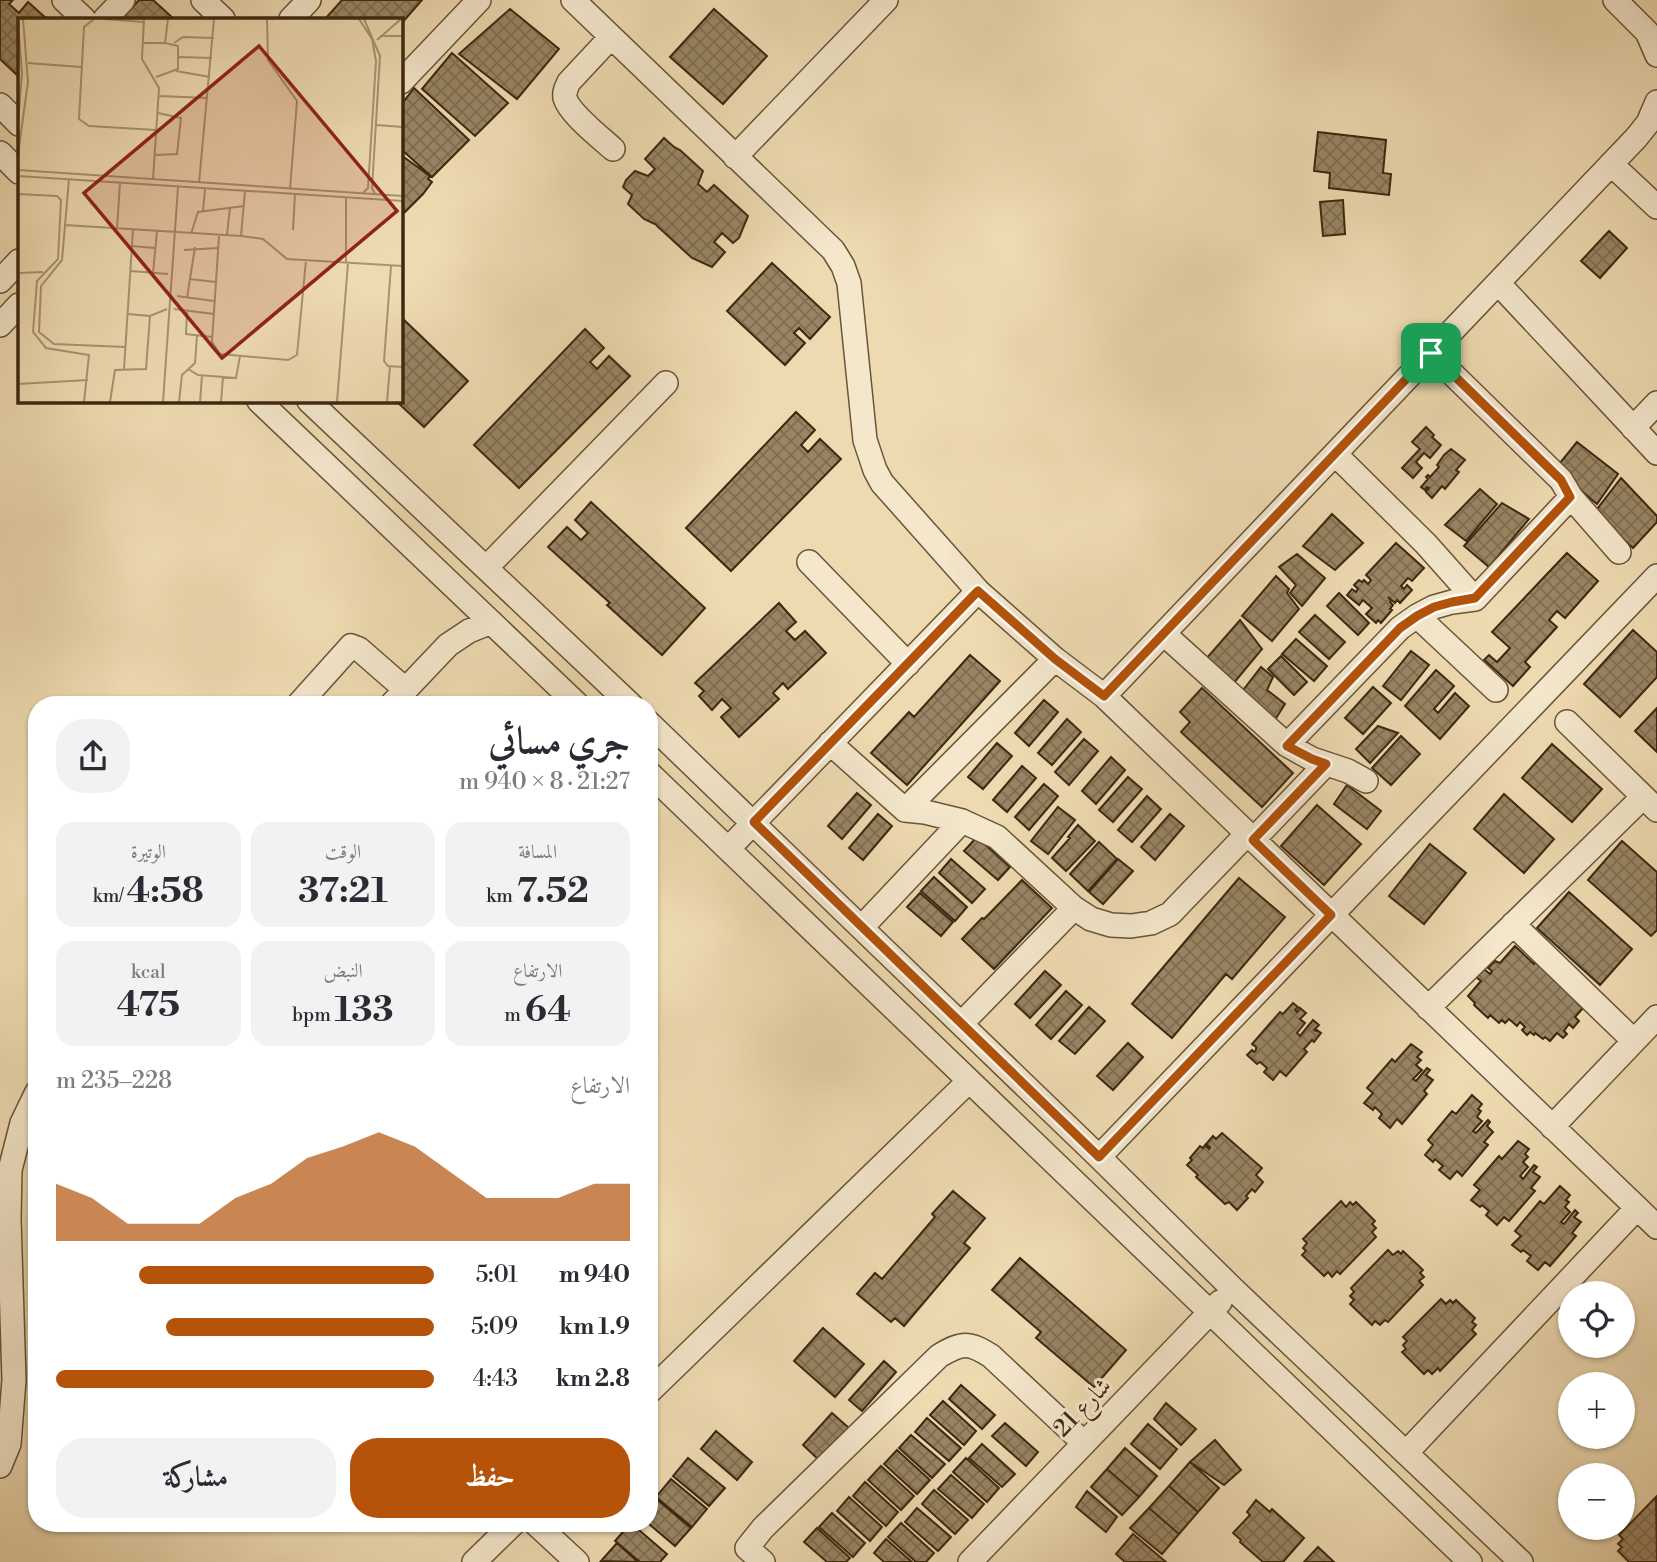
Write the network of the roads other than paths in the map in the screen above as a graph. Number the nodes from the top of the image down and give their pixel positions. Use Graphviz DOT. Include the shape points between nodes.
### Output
graph roads {
  1 [pos="64,0"];
  2 [pos="123,0"];
  3 [pos="203,0"];
  4 [pos="309,0"];
  5 [pos="479,0"];
  6 [pos="573,0"];
  7 [pos="886,0"];
  8 [pos="1615,0"];
  9 [pos="83,18"];
  10 [pos="106,18"];
  11 [pos="222,18"];
  12 [pos="292,18"];
  13 [pos="611,37"];
  14 [pos="1657,55"];
  15 [pos="402,81"];
  16 [pos="1657,102"];
  17 [pos="0,105"];
  18 [pos="18,123"];
  19 [pos="613,149"];
  20 [pos="0,153"];
  21 [pos="736,157"];
  22 [pos="1611,164"];
  23 [pos="18,171"];
  24 [pos="1657,207"];
  25 [pos="18,262"];
  26 [pos="0,281"];
  27 [pos="1498,284"];
  28 [pos="18,306"];
  29 [pos="0,325"];
  30 [pos="1431,353"];
  31 [pos="666,383"];
  32 [pos="260,402"];
  33 [pos="310,402"];
  34 [pos="1657,403"];
  35 [pos="1633,428"];
  36 [pos="1657,453"];
  37 [pos="1335,454"];
  38 [pos="403,489"];
  39 [pos="1570,497"];
  40 [pos="379,514"];
  41 [pos="1619,552"];
  42 [pos="809,562"];
  43 [pos="486,568"];
  44 [pos="1657,576"];
  45 [pos="978,591"];
  46 [pos="1475,598"];
  47 [pos="1417,616"];
  48 [pos="491,622"];
  49 [pos="1164,634"];
  50 [pos="1055,659"];
  51 [pos="908,664"];
  52 [pos="1496,690"];
  53 [pos="306,696"];
  54 [pos="397,696"];
  55 [pos="399,696"];
  56 [pos="569,696"];
  57 [pos="621,696"];
  58 [pos="1104,696"];
  59 [pos="1567,722"];
  60 [pos="658,731"];
  61 [pos="830,743"];
  62 [pos="1287,746"];
  63 [pos="1326,764"];
  64 [pos="1366,781"];
  65 [pos="658,782"];
  66 [pos="1650,803"];
  67 [pos="905,810"];
  68 [pos="962,821"];
  69 [pos="754,822"];
  70 [pos="1250,837"];
  71 [pos="728,849"];
  72 [pos="1074,908"];
  73 [pos="1331,915"];
  74 [pos="1513,924"];
  75 [pos="862,927"];
  76 [pos="1428,1008"];
  77 [pos="1657,1017"];
  78 [pos="962,1023"];
  79 [pos="1634,1041"];
  80 [pos="969,1081"];
  81 [pos="28,1111"];
  82 [pos="1552,1127"];
  83 [pos="1099,1157"];
  84 [pos="1637,1208"];
  85 [pos="1657,1227"];
  86 [pos="1233,1289"];
  87 [pos="1210,1312"];
  88 [pos="6,1321"];
  89 [pos="658,1383"];
  90 [pos="1084,1443"];
  91 [pos="1406,1453"];
  92 [pos="0,1466"];
  93 [pos="505,1532"];
  94 [pos="545,1532"];
  95 [pos="474,1562"];
  96 [pos="577,1562"];
  97 [pos="763,1562"];
  98 [pos="970,1562"];
  99 [pos="1470,1562"];
  100 [pos="1521,1562"];
  1 -- 9 [label="street"];
  2 -- 10 [label="street"];
  3 -- 11 [label="street"];
  4 -- 12 [label="street"];
  5 -- 15 [label="street"];
  6 -- 13 [label="street"];
  7 -- 21 [label="street"];
  8 -- 14 [label="street" via="1647,32"];
  13 -- 19 [label="street" via="565,90 570,110"];
  13 -- 21 [label="street"];
  16 -- 22 [label="street" via="1648,123"];
  17 -- 18 [label="street"];
  20 -- 23 [label="street"];
  21 -- 45 [label="street" via="833,250 843,266 849,283 866,440 875,470 889,492"];
  22 -- 24 [label="street"];
  22 -- 27 [label="street"];
  25 -- 26 [label="street"];
  27 -- 30 [label="street"];
  27 -- 35 [label="street"];
  28 -- 29 [label="street"];
  30 -- 37 [label="street"];
  30 -- 39 [label="street" via="1561,480"];
  31 -- 43 [label="street"];
  32 -- 40 [label="street"];
  33 -- 38 [label="street"];
  34 -- 35 [label="street"];
  35 -- 36 [label="street"];
  37 -- 46 [label="street"];
  37 -- 49 [label="street"];
  38 -- 40 [label="street"];
  38 -- 43 [label="street"];
  39 -- 41 [label="street"];
  39 -- 46 [label="street"];
  40 -- 48 [label="street"];
  42 -- 51 [label="street"];
  43 -- 57 [label="street"];
  44 -- 73 [label="street"];
  45 -- 50 [label="street"];
  45 -- 51 [label="street"];
  46 -- 47 [label="street" via="1434,607"];
  47 -- 52 [label="street"];
  47 -- 62 [label="street" via="1400,628"];
  48 -- 55 [label="street" via="448,645"];
  48 -- 56 [label="street"];
  49 -- 58 [label="street"];
  49 -- 62 [label="street"];
  50 -- 58 [label="street"];
  50 -- 67 [label="street"];
  51 -- 61 [label="street"];
  53 -- 54 [label="street" via="351,646 359,649"];
  58 -- 70 [label="street"];
  59 -- 66 [label="street"];
  60 -- 69 [label="street"];
  61 -- 67 [label="street"];
  61 -- 69 [label="street"];
  62 -- 63 [label="street"];
  63 -- 64 [label="street"];
  63 -- 70 [label="street"];
  65 -- 71 [label="street"];
  66 -- 74 [label="street"];
  67 -- 68 [label="street"];
  68 -- 72 [label="street" via="997,837"];
  68 -- 75 [label="street"];
  69 -- 71 [label="street"];
  69 -- 75 [label="street"];
  70 -- 72 [label="street" via="1170,914 1151,922 1111,925"];
  70 -- 73 [label="street"];
  71 -- 80 [label="street"];
  72 -- 78 [label="street"];
  73 -- 76 [label="street"];
  73 -- 83 [label="street"];
  74 -- 76 [label="street"];
  74 -- 79 [label="street"];
  75 -- 78 [label="street"];
  76 -- 82 [label="street"];
  77 -- 79 [label="street"];
  78 -- 83 [label="street"];
  79 -- 82 [label="street"];
  80 -- 87 [label="street"];
  80 -- 89 [label="street"];
  81 -- 88 [label="street" via="10,1170"];
  82 -- 84 [label="street"];
  83 -- 86 [label="street"];
  84 -- 85 [label="street"];
  84 -- 91 [label="street"];
  86 -- 87 [label="street, شارع 21"];
  86 -- 91 [label="street"];
  87 -- 90 [label="street, شارع 21"];
  87 -- 99 [label="street"];
  88 -- 92 [label="street" via="13,1393 9,1444"];
  90 -- 97 [label="street" via="991,1356 975,1346 956,1346 939,1356 763,1528 747,1548"];
  90 -- 98 [label="street, شارع 21"];
  91 -- 100 [label="street"];
  93 -- 95 [label="street"];
  94 -- 96 [label="street"];
}
